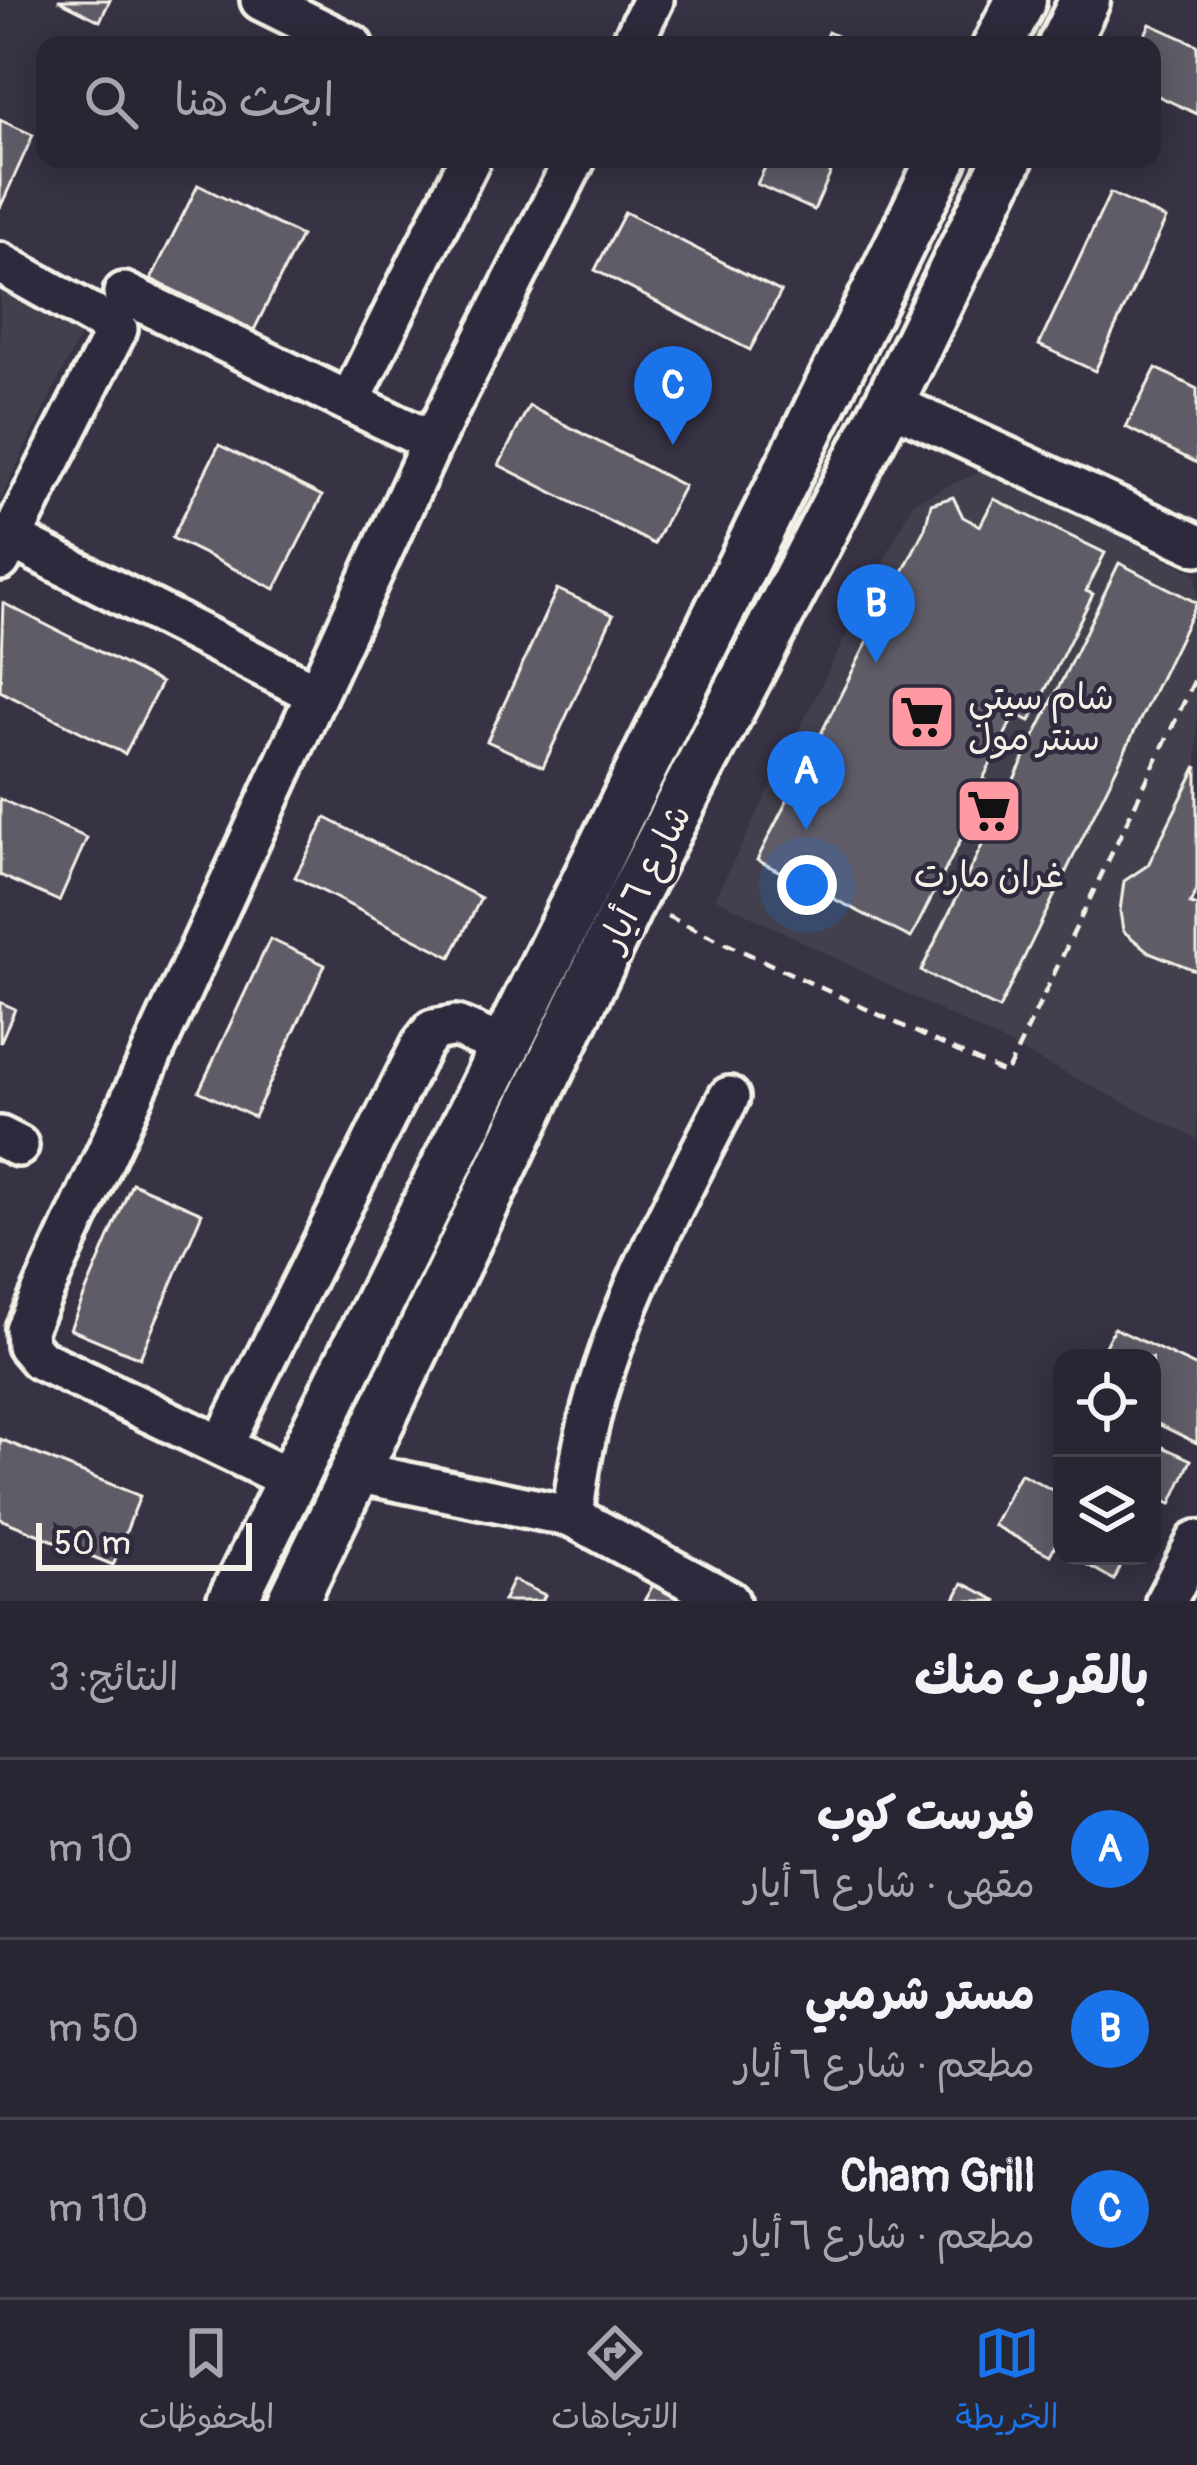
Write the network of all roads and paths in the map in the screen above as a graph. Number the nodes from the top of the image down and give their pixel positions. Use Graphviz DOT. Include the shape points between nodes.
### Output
graph roads {
  1 [pos="261,0"];
  2 [pos="653,0"];
  3 [pos="1021,0"];
  4 [pos="1085,0"];
  5 [pos="334,36"];
  6 [pos="635,36"];
  7 [pos="1003,36"];
  8 [pos="1068,36"];
  9 [pos="466,168"];
  10 [pos="570,168"];
  11 [pos="938,168"];
  12 [pos="1004,168"];
  13 [pos="0,262"];
  14 [pos="124,293"];
  15 [pos="352,399"];
  16 [pos="889,403"];
  17 [pos="433,442"];
  18 [pos="1197,545"];
  19 [pos="6,549"];
  20 [pos="1197,675"];
  21 [pos="315,693"];
  22 [pos="631,899"];
  23 [pos="505,1047"];
  24 [pos="729,1097"];
  25 [pos="222,1446"];
  26 [pos="355,1472"];
  27 [pos="291,1480"];
  28 [pos="573,1517"];
  29 [pos="1197,1541"];
  30 [pos="232,1601"];
  31 [pos="293,1601"];
  32 [pos="729,1601"];
  33 [pos="1166,1601"];
  1 -- 5 [label="street"];
  2 -- 6 [label="street"];
  3 -- 7 [label="main road"];
  4 -- 8 [label="main road"];
  9 -- 15 [label="street"];
  10 -- 17 [label="street"];
  11 -- 23 [label="main road, شارع ٦ أيار"];
  12 -- 16 [label="main road, شارع ٦ أيار"];
  13 -- 19 [label="street" via="117,328"];
  14 -- 15 [label="street"];
  15 -- 17 [label="street"];
  16 -- 18 [label="street"];
  16 -- 22 [label="main road, شارع ٦ أيار"];
  17 -- 21 [label="street"];
  19 -- 21 [label="street"];
  20 -- 22 [label="path" via="1006,1074"];
  21 -- 25 [label="street" via="26,1329 26,1346 39,1359"];
  22 -- 26 [label="main road, شارع ٦ أيار"];
  23 -- 25 [label="street" via="456,1026 433,1030 422,1043"];
  23 -- 27 [label="main road, شارع ٦ أيار"];
  24 -- 28 [label="street" via="640,1269 578,1452"];
  25 -- 27 [label="street"];
  26 -- 28 [label="street"];
  26 -- 31 [label="main road, شارع ٦ أيار"];
  27 -- 30 [label="main road, شارع ٦ أيار"];
  28 -- 32 [label="street"];
  29 -- 33 [label="street"];
}
